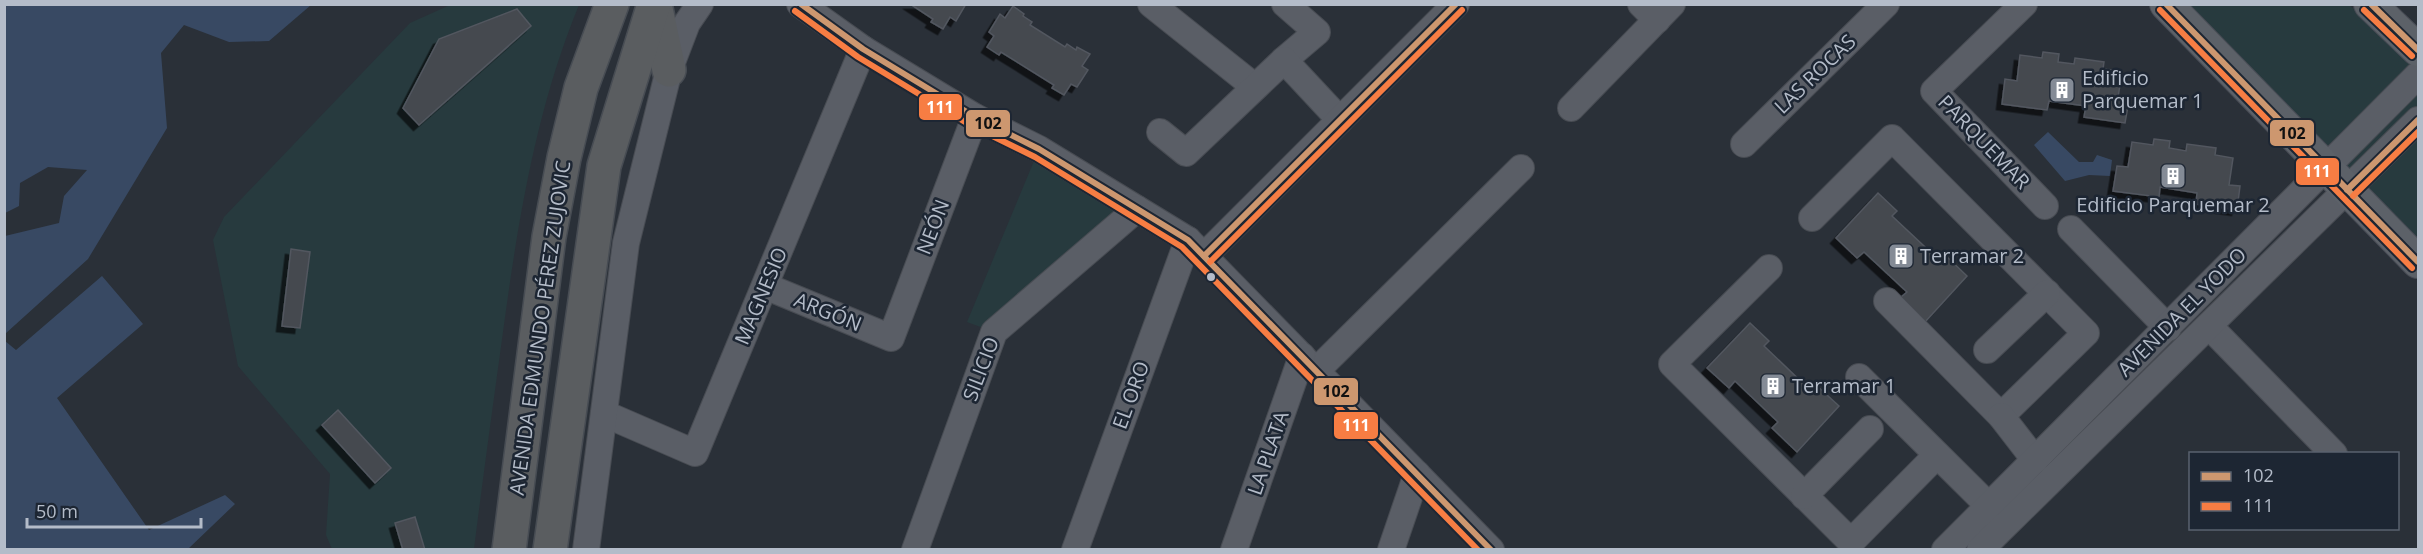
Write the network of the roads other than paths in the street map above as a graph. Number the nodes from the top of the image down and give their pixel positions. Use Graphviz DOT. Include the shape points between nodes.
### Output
graph roads {
  1 [pos="612,4"];
  2 [pos="654,4"];
  3 [pos="700,4"];
  4 [pos="800,4"];
  5 [pos="1150,4"];
  6 [pos="1285,4"];
  7 [pos="1456,4"];
  8 [pos="1886,4"];
  9 [pos="2024,4"];
  10 [pos="2166,4"];
  11 [pos="2370,4"];
  12 [pos="1657,10"];
  13 [pos="863,49"];
  14 [pos="2418,50"];
  15 [pos="1284,60"];
  16 [pos="669,70"];
  17 [pos="2418,75"];
  18 [pos="1255,87"];
  19 [pos="1571,108"];
  20 [pos="975,117"];
  21 [pos="1340,120"];
  22 [pos="2418,120"];
  23 [pos="1160,132"];
  24 [pos="1744,144"];
  25 [pos="1521,168"];
  26 [pos="2337,179"];
  27 [pos="2045,206"];
  28 [pos="1137,209"];
  29 [pos="1812,218"];
  30 [pos="2071,229"];
  31 [pos="1196,248"];
  32 [pos="2418,262"];
  33 [pos="1769,268"];
  34 [pos="765,286"];
  35 [pos="2047,293"];
  36 [pos="1887,301"];
  37 [pos="2209,326"];
  38 [pos="2168,327"];
  39 [pos="891,338"];
  40 [pos="1987,350"];
  41 [pos="1309,363"];
  42 [pos="1858,377"];
  43 [pos="605,414"];
  44 [pos="2001,416"];
  45 [pos="1870,429"];
  46 [pos="2333,452"];
  47 [pos="1937,455"];
  48 [pos="2035,460"];
  49 [pos="1417,474"];
  50 [pos="1804,496"];
  51 [pos="1989,506"];
  52 [pos="509,549"];
  53 [pos="550,549"];
  54 [pos="586,549"];
  55 [pos="915,549"];
  56 [pos="1075,549"];
  57 [pos="1234,549"];
  58 [pos="1391,549"];
  59 [pos="1491,549"];
  60 [pos="1945,549"];
  61 [pos="1980,549"];
  1 -- 52 [label="highway, AVENIDA EDMUNDO PÉREZ ZUJOVIC" via="581,88 555,203"];
  2 -- 16 [label="highway"];
  2 -- 53 [label="highway, AVENIDA EDMUNDO PÉREZ ZUJOVIC" via="604,166"];
  3 -- 16 [label="street" via="687,23"];
  4 -- 13 [label="street"];
  5 -- 18 [label="street"];
  6 -- 15 [label="street" via="1317,32"];
  7 -- 21 [label="street, EL ORO"];
  8 -- 24 [label="street, LAS ROCAS"];
  9 -- 27 [label="street, PARQUEMAR" via="1934,91"];
  10 -- 26 [label="main road"];
  11 -- 14 [label="main road"];
  12 -- 19 [label="street"];
  13 -- 20 [label="street"];
  13 -- 34 [label="street, MAGNESIO"];
  15 -- 18 [label="street"];
  15 -- 21 [label="street"];
  16 -- 43 [label="street" via="626,243"];
  17 -- 26 [label="street, AVENIDA EL YODO"];
  18 -- 23 [label="street" via="1186,153"];
  20 -- 28 [label="street" via="1039,149"];
  20 -- 39 [label="street, NEÓN"];
  21 -- 31 [label="street, EL ORO"];
  22 -- 26 [label="street, AVENIDA EL YODO"];
  25 -- 41 [label="street"];
  26 -- 32 [label="main road"];
  26 -- 37 [label="street, AVENIDA EL YODO"];
  26 -- 38 [label="street, AVENIDA EL YODO"];
  28 -- 31 [label="street"];
  28 -- 55 [label="street, SILICIO" via="994,332"];
  29 -- 35 [label="street" via="1892,138"];
  30 -- 38 [label="street"];
  31 -- 41 [label="street"];
  31 -- 56 [label="street, EL ORO"];
  33 -- 50 [label="street" via="1672,364"];
  34 -- 39 [label="street, ARGÓN"];
  34 -- 43 [label="street, MAGNESIO" via="695,453"];
  35 -- 40 [label="street"];
  35 -- 44 [label="street" via="2086,333"];
  36 -- 44 [label="street"];
  37 -- 46 [label="street"];
  37 -- 61 [label="street, AVENIDA EL YODO"];
  38 -- 48 [label="street, AVENIDA EL YODO"];
  41 -- 49 [label="street"];
  41 -- 57 [label="street, LA PLATA"];
  42 -- 47 [label="street"];
  43 -- 54 [label="street"];
  44 -- 48 [label="street"];
  45 -- 50 [label="street"];
  47 -- 50 [label="street" via="1851,542"];
  47 -- 51 [label="street"];
  48 -- 51 [label="street, AVENIDA EL YODO"];
  49 -- 58 [label="street"];
  49 -- 59 [label="street"];
  51 -- 60 [label="street, AVENIDA EL YODO"];
}
